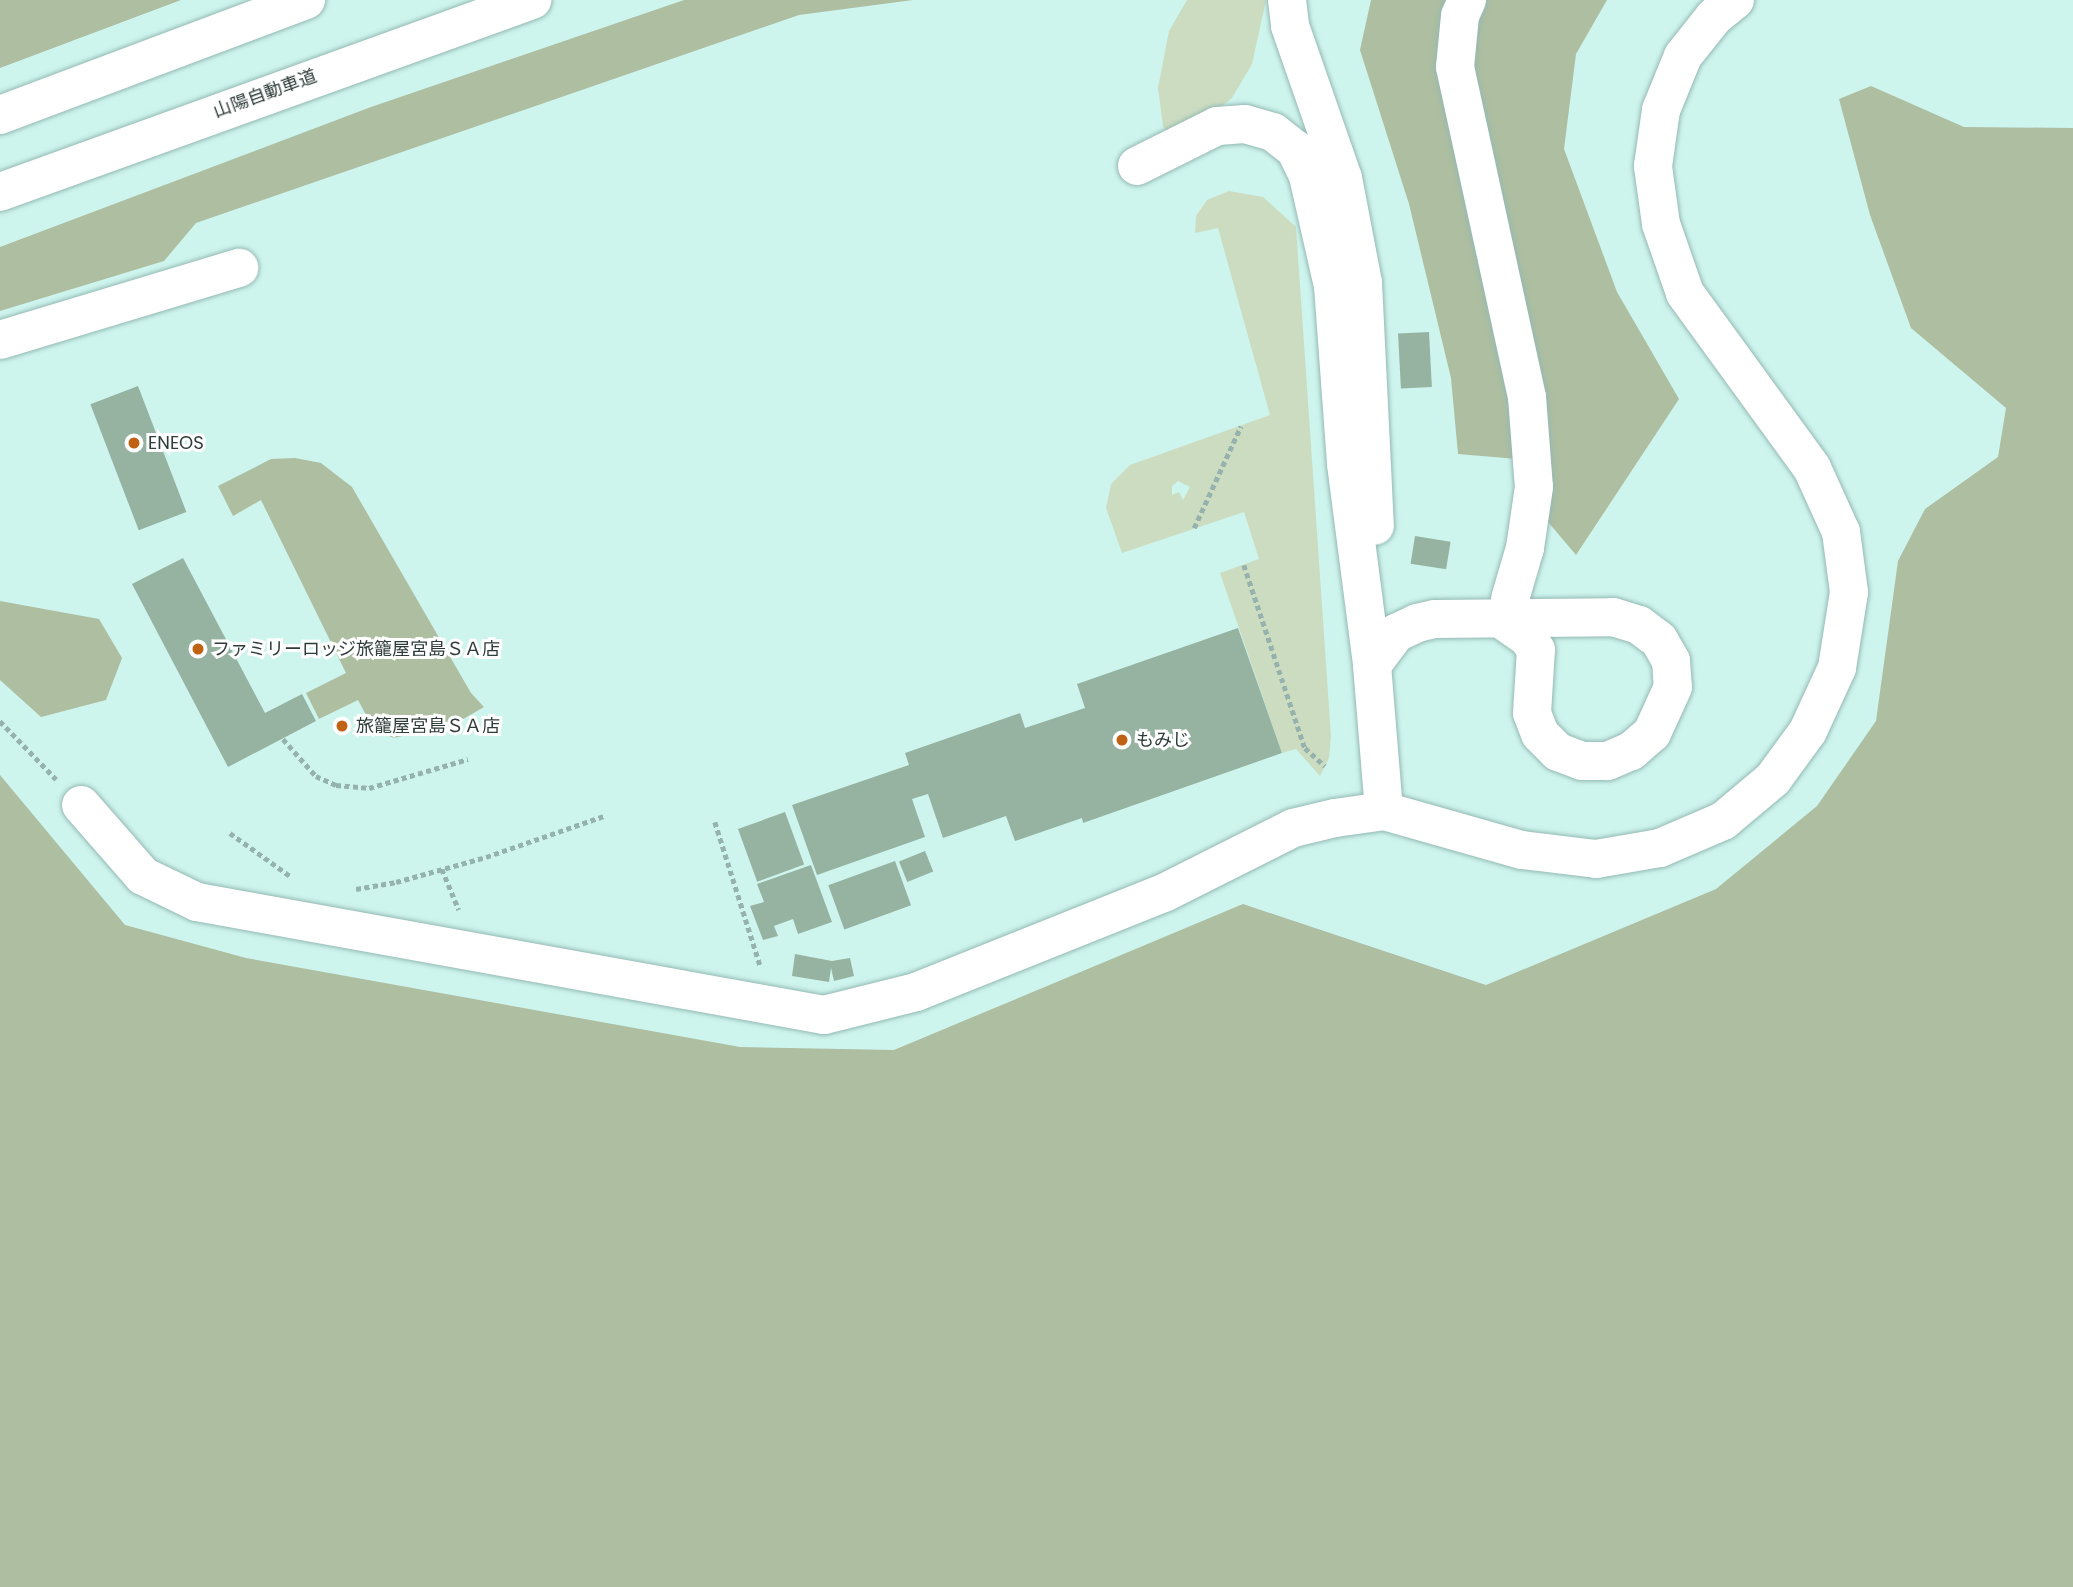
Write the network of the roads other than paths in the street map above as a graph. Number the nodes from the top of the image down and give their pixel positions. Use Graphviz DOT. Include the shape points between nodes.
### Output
graph roads {
  1 [pos="306,0"];
  2 [pos="532,0"];
  3 [pos="1287,0"];
  4 [pos="1467,0"];
  5 [pos="1735,0"];
  6 [pos="0,116"];
  7 [pos="1137,166"];
  8 [pos="0,192"];
  9 [pos="239,268"];
  10 [pos="0,340"];
  11 [pos="1506,609"];
  12 [pos="1372,665"];
  13 [pos="81,805"];
  14 [pos="1384,811"];
  1 -- 6 [label="main road"];
  2 -- 8 [label="main road, 山陽自動車道"];
  3 -- 12 [label="main road" via="1290,26 1343,178 1363,282 1374,461"];
  4 -- 11 [label="main road" via="1460,16 1455,67 1529,423 1534,487 1525,548"];
  5 -- 14 [label="main road" via="1714,17 1683,57 1661,110 1653,166 1661,223 1685,293 1812,468 1841,532 1849,592 1837,668 1808,731 1773,779 1724,821 1660,848 1596,859 1522,850"];
  7 -- 12 [label="main road" via="1217,126 1245,124 1273,132 1295,149 1308,176 1333,286 1346,464"];
  9 -- 10 [label="main road"];
  11 -- 11 [label="main road" via="1613,617 1639,625 1659,640 1671,661 1673,687 1651,733 1631,751 1607,761 1582,761 1558,752 1541,734 1532,713 1536,650"];
  11 -- 12 [label="main road" via="1417,623 1396,633"];
  12 -- 14 [label="main road"];
  13 -- 14 [label="main road" via="143,876 197,902 824,1015 916,992 1164,893 1293,828"];
}
